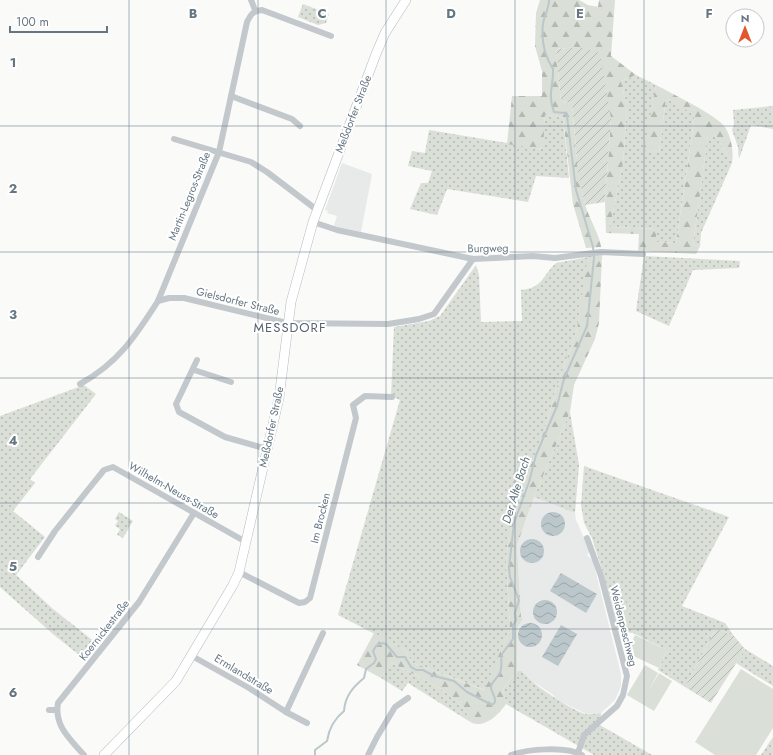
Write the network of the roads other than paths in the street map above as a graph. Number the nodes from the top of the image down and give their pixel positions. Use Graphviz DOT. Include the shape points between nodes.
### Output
graph roads {
  1 [pos="250,0"];
  2 [pos="406,0"];
  3 [pos="255,10"];
  4 [pos="331,36"];
  5 [pos="231,96"];
  6 [pos="300,126"];
  7 [pos="174,139"];
  8 [pos="218,152"];
  9 [pos="317,210"];
  10 [pos="313,222"];
  11 [pos="643,254"];
  12 [pos="473,259"];
  13 [pos="158,301"];
  14 [pos="287,323"];
  15 [pos="197,360"];
  16 [pos="194,370"];
  17 [pos="230,382"];
  18 [pos="80,384"];
  19 [pos="392,397"];
  20 [pos="267,449"];
  21 [pos="194,513"];
  22 [pos="587,538"];
  23 [pos="246,542"];
  24 [pos="38,557"];
  25 [pos="239,572"];
  26 [pos="323,633"];
  27 [pos="192,656"];
  28 [pos="408,698"];
  29 [pos="49,710"];
  30 [pos="57,710"];
  31 [pos="286,712"];
  32 [pos="307,723"];
  33 [pos="580,754"];
  34 [pos="84,755"];
  35 [pos="104,755"];
  36 [pos="368,755"];
  37 [pos="511,755"];
  1 -- 3 [label="street"];
  2 -- 9 [label="street, Meßdorfer Straße" via="385,33 376,54"];
  3 -- 4 [label="street" via="262,10"];
  3 -- 5 [label="street, Martin-Legros-Straße" via="248,22"];
  5 -- 6 [label="street" via="292,119"];
  5 -- 8 [label="street, Martin-Legros-Straße"];
  7 -- 8 [label="street"];
  8 -- 9 [label="street" via="251,162"];
  8 -- 13 [label="street, Martin-Legros-Straße"];
  9 -- 10 [label="street, Meßdorfer Straße"];
  10 -- 12 [label="street, Burgweg" via="337,230"];
  10 -- 14 [label="street, Meßdorfer Straße"];
  11 -- 12 [label="street, Burgweg" via="601,252 555,258 533,256"];
  12 -- 14 [label="street, Gielsdorfer Straße" via="440,307 428,317 388,324"];
  13 -- 14 [label="street, Gielsdorfer Straße" via="184,298"];
  13 -- 18 [label="street" via="138,333 108,366"];
  14 -- 20 [label="street, Meßdorfer Straße" via="279,398"];
  15 -- 16 [label="street"];
  16 -- 17 [label="street"];
  16 -- 20 [label="street" via="176,404 179,412 226,437"];
  19 -- 25 [label="street, Im Brocken" via="365,396 353,405 356,418 310,598 299,603"];
  20 -- 23 [label="street, Meßdorfer Straße"];
  21 -- 23 [label="street, Wilhelm-Neuss-Straße"];
  21 -- 24 [label="street, Wilhelm-Neuss-Straße" via="109,467"];
  21 -- 30 [label="street, Koernickestraße" via="144,594 117,632 63,695"];
  22 -- 33 [label="street, Weidenpeschweg" via="601,576 627,676 623,696 617,706 584,735"];
  23 -- 25 [label="street, Meßdorfer Straße"];
  25 -- 27 [label="street, Meßdorfer Straße"];
  26 -- 31 [label="street"];
  27 -- 31 [label="street, Ermlandstraße"];
  27 -- 35 [label="street, Meßdorfer Straße" via="176,681"];
  28 -- 36 [label="street" via="396,708"];
  29 -- 30 [label="street"];
  30 -- 34 [label="street" via="58,722 63,731"];
  31 -- 32 [label="street, Ermlandstraße"];
  33 -- 37 [label="street" via="538,750"];
}
